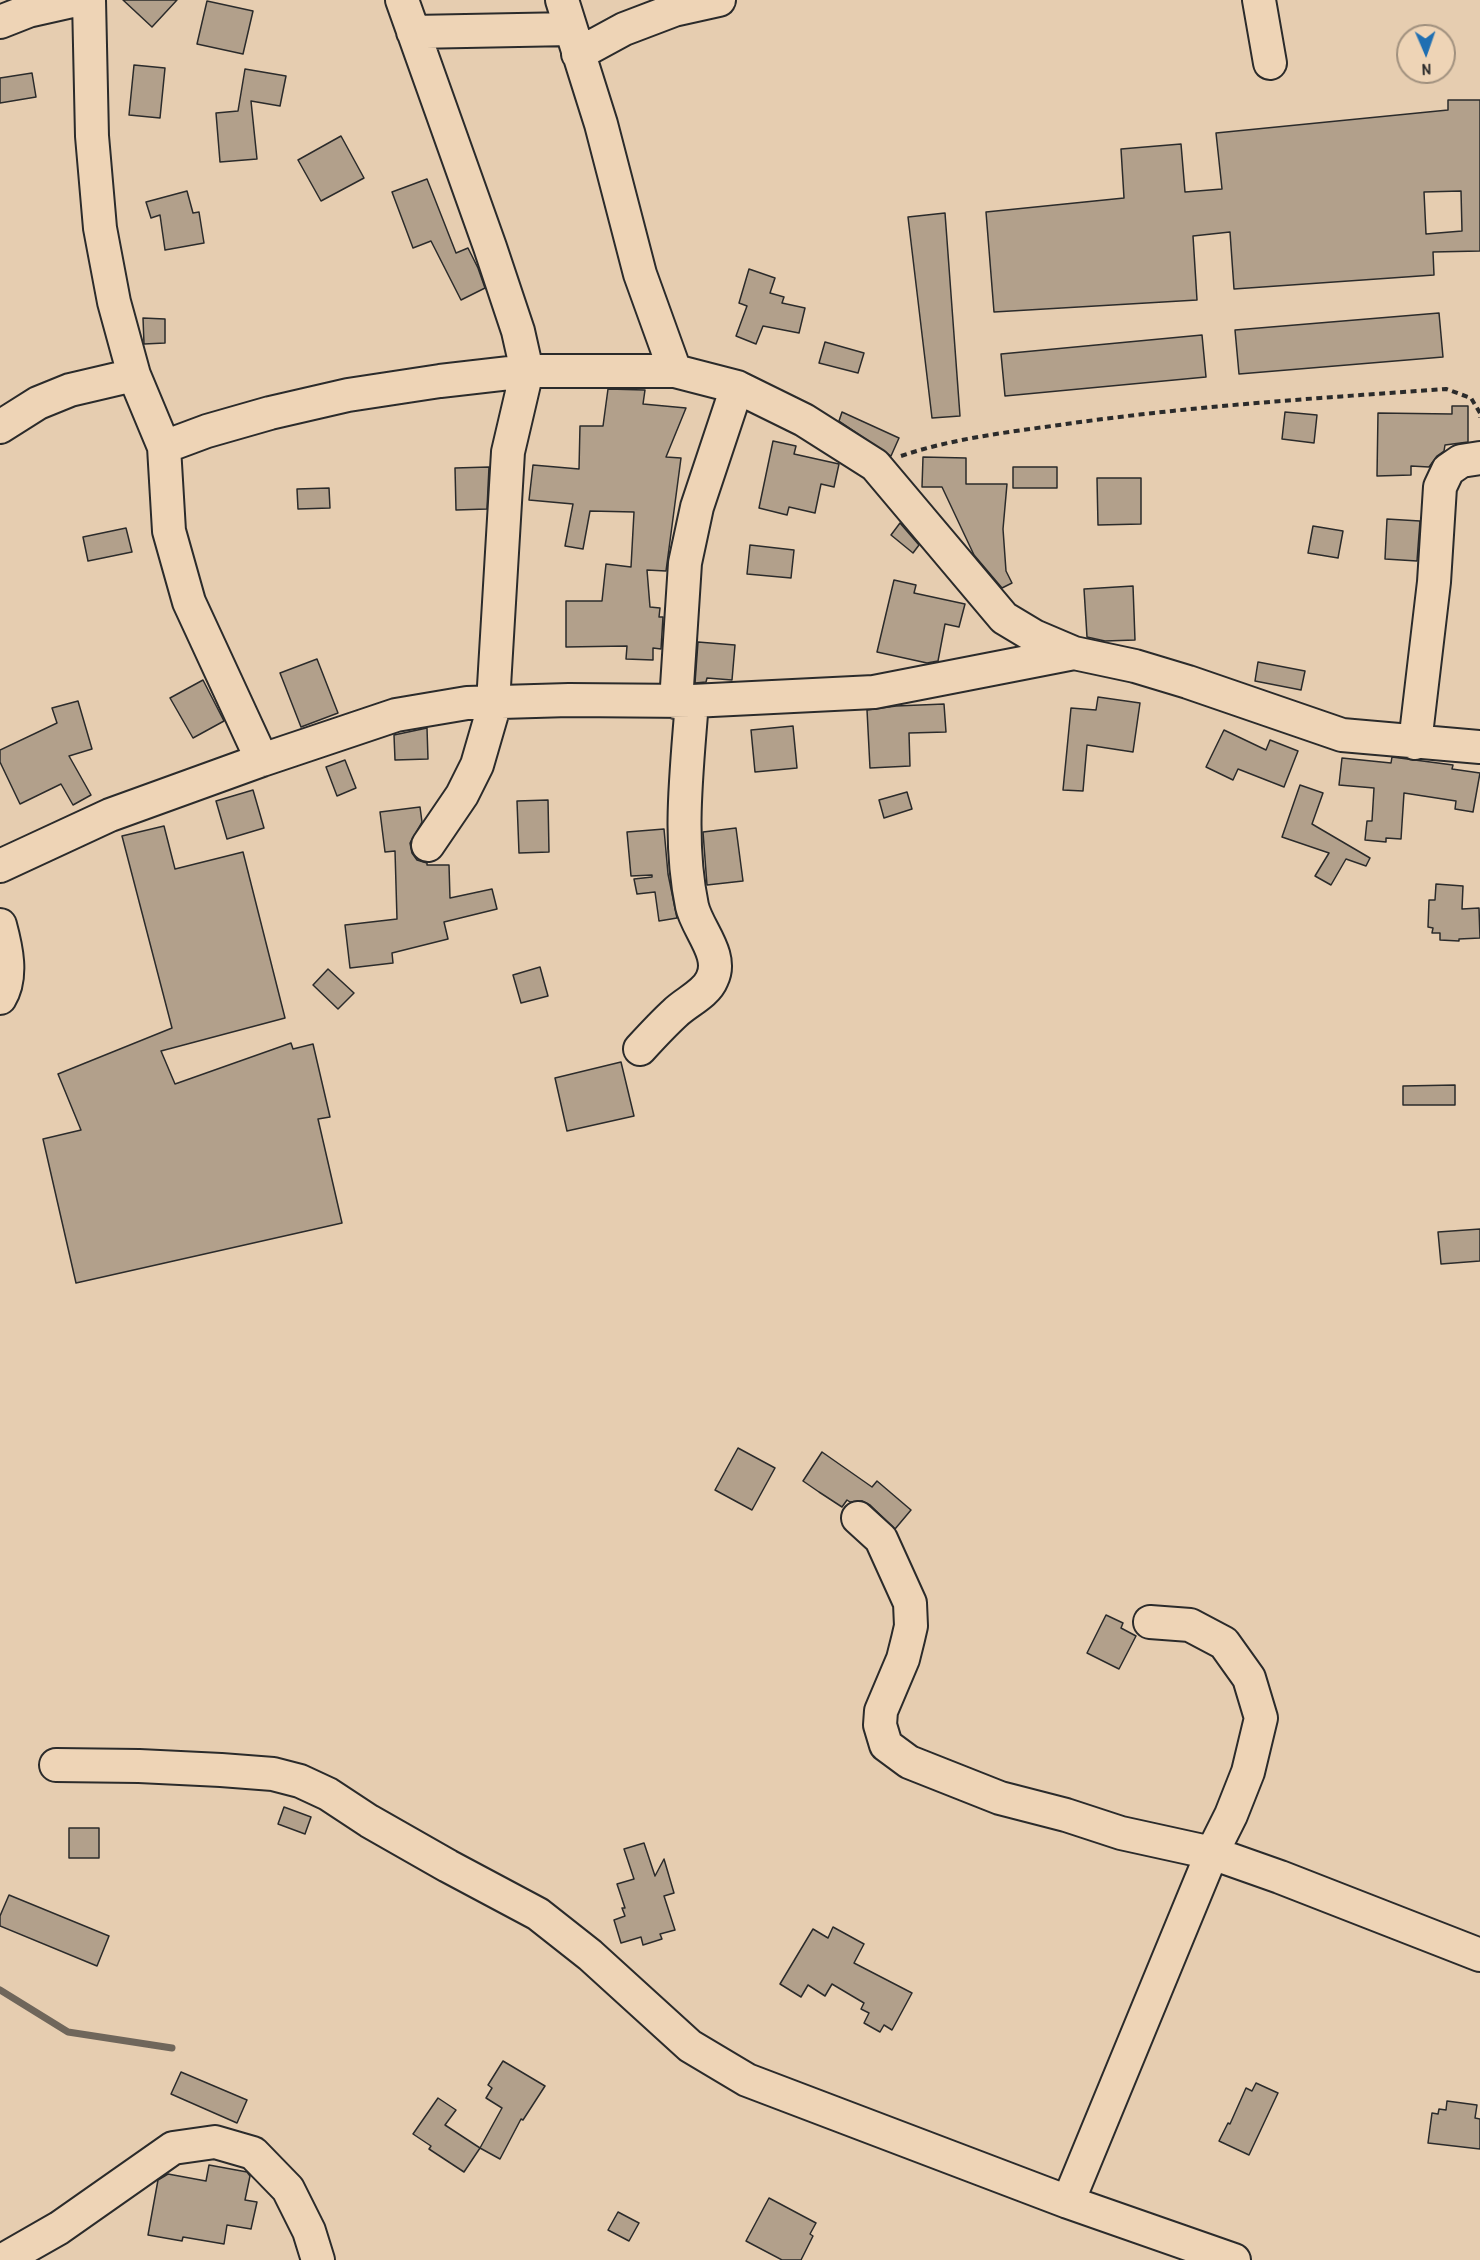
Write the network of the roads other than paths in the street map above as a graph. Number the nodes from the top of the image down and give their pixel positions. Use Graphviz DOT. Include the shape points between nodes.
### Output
graph roads {
  1 [pos="77,0"];
  2 [pos="89,0"];
  3 [pos="402,0"];
  4 [pos="719,0"];
  5 [pos="1259,0"];
  6 [pos="0,22"];
  7 [pos="571,28"];
  8 [pos="413,32"];
  9 [pos="1270,63"];
  10 [pos="675,371"];
  11 [pos="527,372"];
  12 [pos="134,375"];
  13 [pos="737,387"];
  14 [pos="0,427"];
  15 [pos="164,447"];
  16 [pos="1480,458"];
  17 [pos="1074,653"];
  18 [pos="684,702"];
  19 [pos="494,703"];
  20 [pos="1415,743"];
  21 [pos="1480,747"];
  22 [pos="262,760"];
  23 [pos="428,844"];
  24 [pos="0,866"];
  25 [pos="0,925"];
  26 [pos="0,998"];
  27 [pos="640,1049"];
  28 [pos="858,1518"];
  29 [pos="1150,1622"];
  30 [pos="56,1765"];
  31 [pos="1212,1854"];
  32 [pos="1480,1955"];
  33 [pos="1068,2202"];
  34 [pos="1162,2249"];
  35 [pos="3,2260"];
  36 [pos="318,2260"];
  37 [pos="1234,2260"];
  1 -- 6 [label="street"];
  2 -- 12 [label="street" via="99,228"];
  3 -- 8 [label="street"];
  4 -- 7 [label="street" via="674,10 624,28"];
  5 -- 9 [label="street"];
  7 -- 8 [label="street"];
  7 -- 10 [label="street" via="640,274"];
  8 -- 11 [label="street" via="490,247 518,331"];
  10 -- 11 [label="street"];
  10 -- 13 [label="street"];
  11 -- 15 [label="street" via="348,395 207,431"];
  11 -- 19 [label="street" via="508,452"];
  12 -- 14 [label="street" via="69,390 38,403"];
  12 -- 15 [label="street"];
  13 -- 17 [label="street" via="804,420 875,465 1004,618"];
  13 -- 18 [label="street" via="697,507 685,563"];
  15 -- 22 [label="street" via="169,531 189,602"];
  16 -- 20 [label="street" via="1461,461 1448,470 1440,487 1434,582"];
  17 -- 18 [label="street" via="874,692"];
  17 -- 20 [label="street" via="1188,682 1342,735"];
  18 -- 19 [label="street"];
  18 -- 27 [label="street" via="685,859 693,909 714,963 712,979"];
  19 -- 22 [label="street" via="467,703 396,715"];
  19 -- 23 [label="street" via="477,765 462,795"];
  20 -- 21 [label="street"];
  22 -- 24 [label="street" via="110,815"];
  25 -- 26 [label="street" via="7,969"];
  28 -- 31 [label="street" via="881,1539 910,1603 911,1626 903,1659 881,1711 880,1725 886,1745 909,1762 1000,1798"];
  29 -- 31 [label="street" via="1190,1625 1224,1643 1249,1678 1260,1718 1248,1772"];
  30 -- 33 [label="street" via="221,1770 273,1774 300,1781 538,1914 590,1955 690,2046 747,2080"];
  31 -- 32 [label="street"];
  31 -- 33 [label="street"];
  33 -- 34 [label="street"];
  34 -- 37 [label="street"];
  35 -- 36 [label="street" via="59,2228 173,2148 215,2142 254,2153 288,2189"];
}
